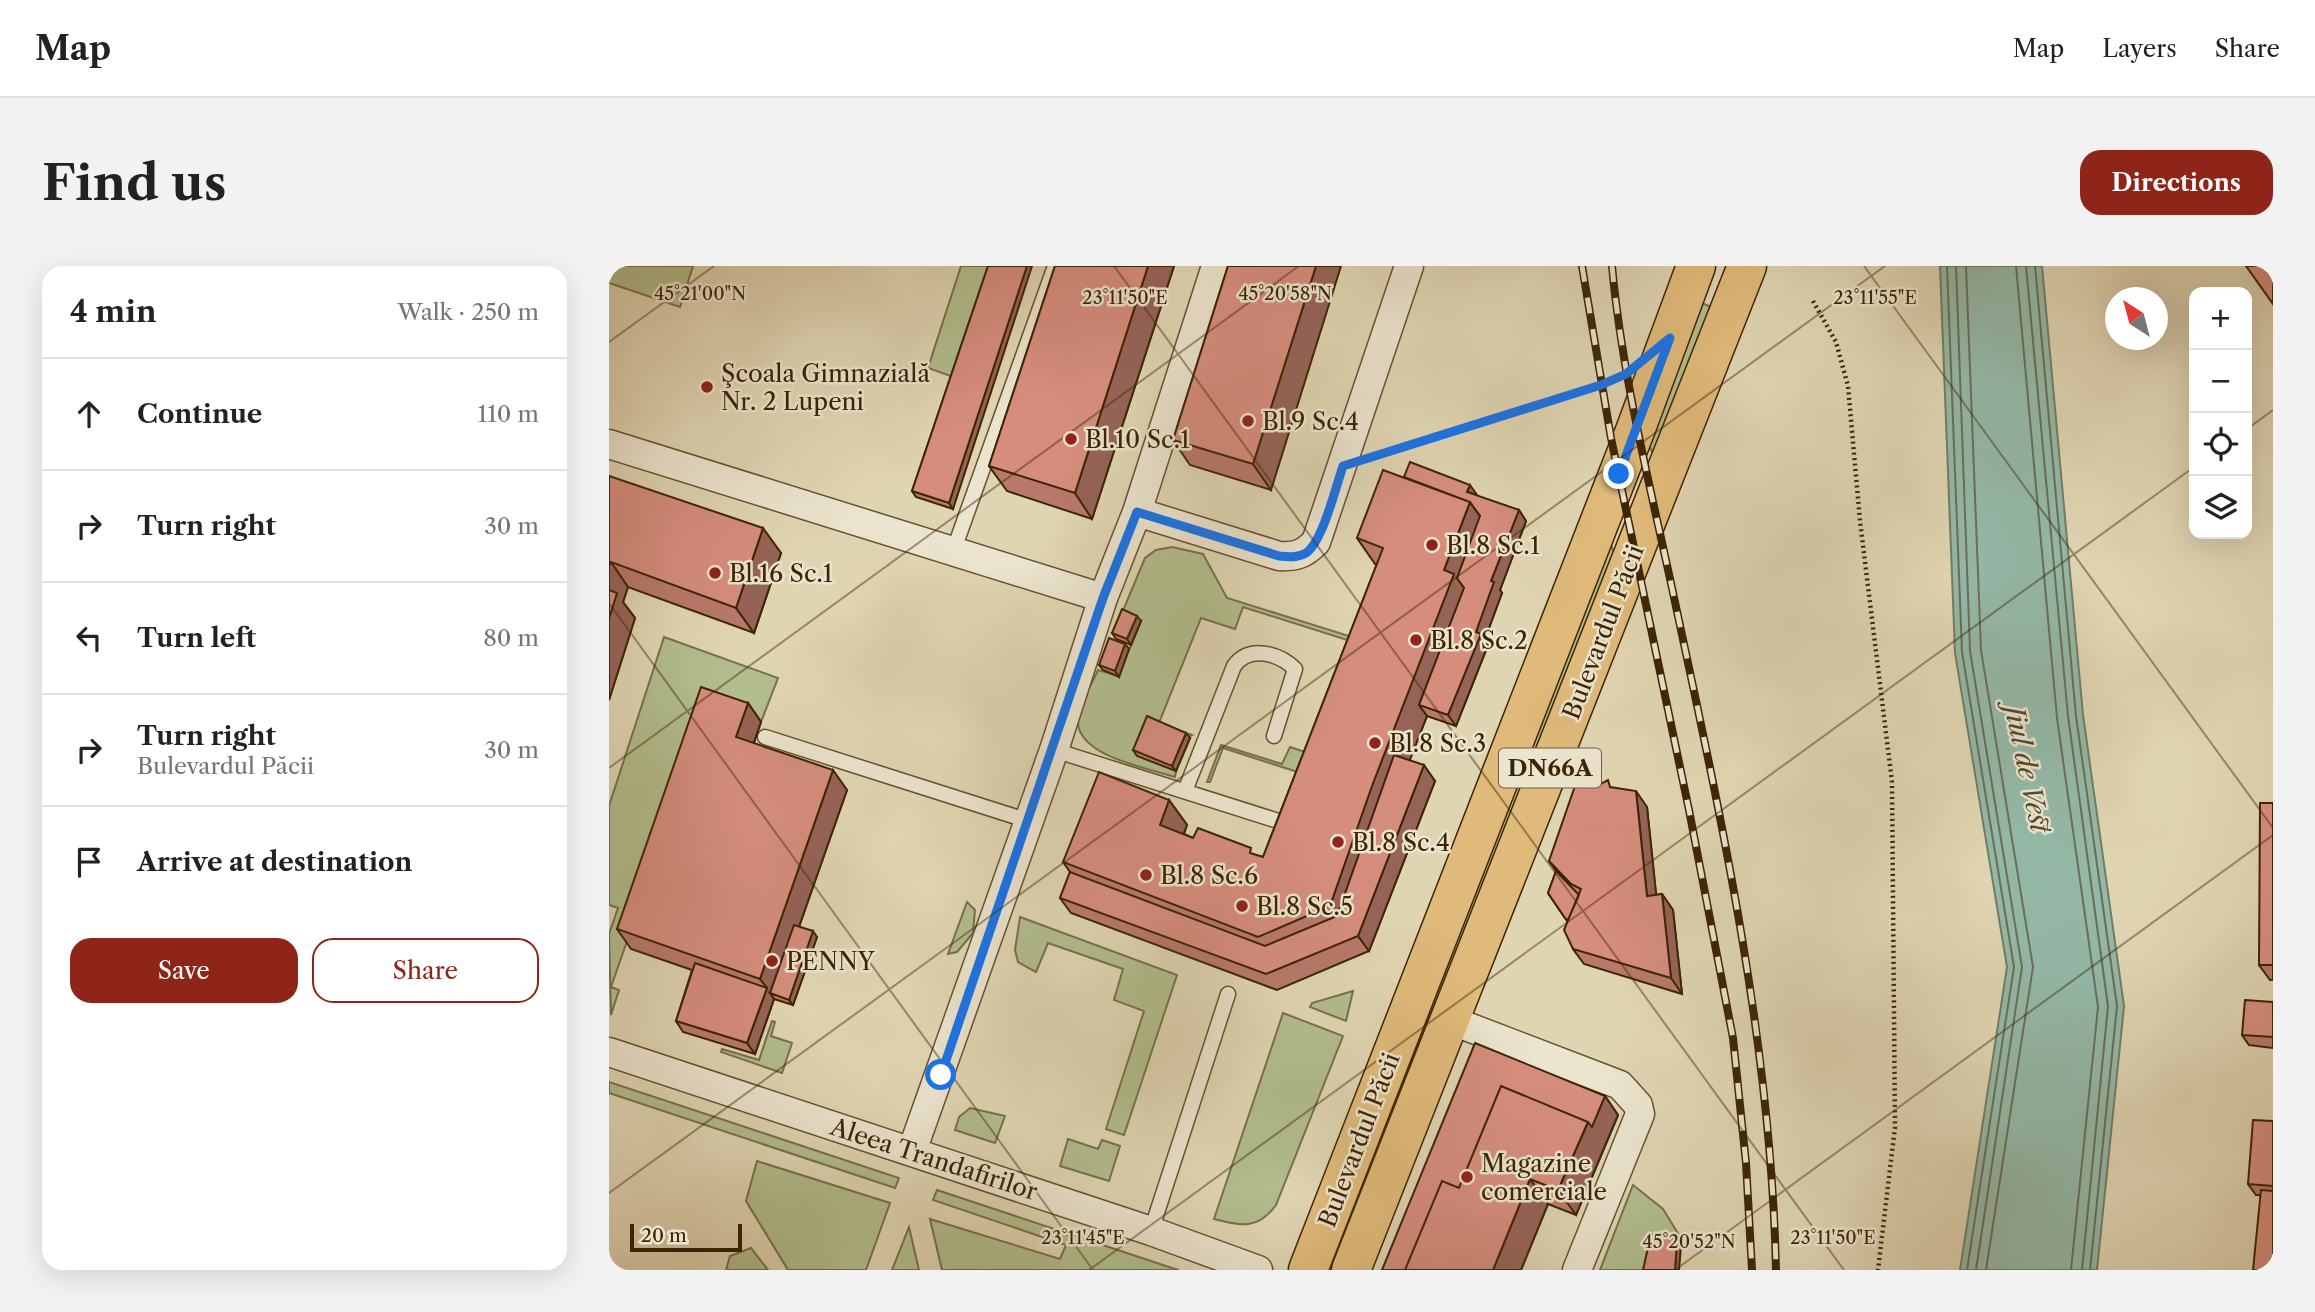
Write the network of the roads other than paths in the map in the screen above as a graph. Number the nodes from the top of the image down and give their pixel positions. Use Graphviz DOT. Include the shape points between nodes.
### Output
graph roads {
  1 [pos="1055,266"];
  2 [pos="1216,266"];
  3 [pos="1409,266"];
  4 [pos="1696,266"];
  5 [pos="1747,266"];
  6 [pos="609,444"];
  7 [pos="1137,512"];
  8 [pos="953,552"];
  9 [pos="1103,598"];
  10 [pos="1274,736"];
  11 [pos="765,737"];
  12 [pos="1054,750"];
  13 [pos="1185,791"];
  14 [pos="1029,821"];
  15 [pos="1294,827"];
  16 [pos="1229,994"];
  17 [pos="1450,1020"];
  18 [pos="609,1052"];
  19 [pos="912,1151"];
  20 [pos="1151,1231"];
  21 [pos="1258,1270"];
  22 [pos="1308,1270"];
  23 [pos="1350,1270"];
  24 [pos="1577,1270"];
  1 -- 8 [label="lane"];
  2 -- 7 [label="street"];
  3 -- 7 [label="street" via="1316,542 1306,553 1279,556"];
  4 -- 22 [label="main road, Bulevardul Păcii / DN66A"];
  5 -- 17 [label="main road, Bulevardul Păcii / DN66A"];
  6 -- 8 [label="street"];
  7 -- 9 [label="street"];
  8 -- 9 [label="street"];
  9 -- 12 [label="street"];
  10 -- 13 [label="lane" via="1295,670 1284,660 1257,652 1245,654 1234,666"];
  11 -- 14 [label="lane"];
  12 -- 13 [label="lane"];
  12 -- 14 [label="street"];
  13 -- 15 [label="lane"];
  14 -- 19 [label="street"];
  16 -- 20 [label="lane"];
  17 -- 23 [label="main road, Bulevardul Păcii / DN66A"];
  17 -- 24 [label="street" via="1620,1085 1637,1105 1640,1114"];
  18 -- 19 [label="street, Aleea Trandafirilor"];
  19 -- 20 [label="street, Aleea Trandafirilor"];
  20 -- 21 [label="street, Aleea Trandafirilor"];
}
